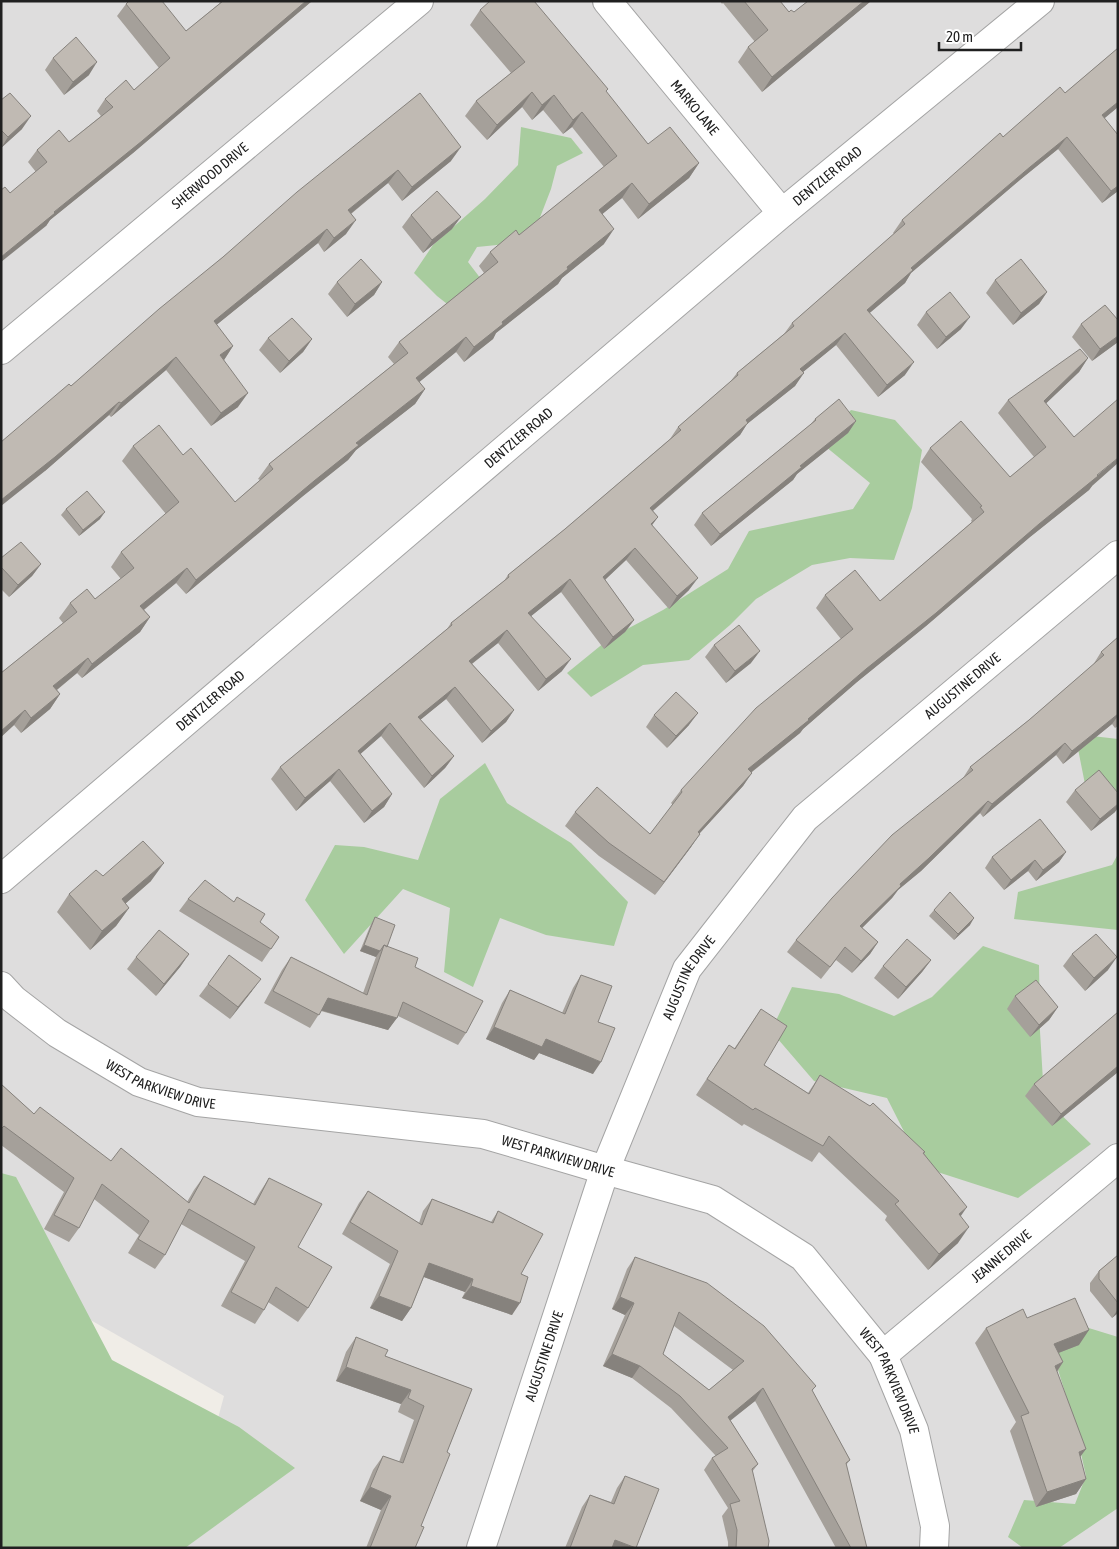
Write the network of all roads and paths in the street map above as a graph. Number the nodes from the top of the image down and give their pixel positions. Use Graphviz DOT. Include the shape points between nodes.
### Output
graph roads {
  1 [pos="419,1"];
  2 [pos="607,1"];
  3 [pos="1040,1"];
  4 [pos="782,213"];
  5 [pos="1,350"];
  6 [pos="1118,555"];
  7 [pos="1,879"];
  8 [pos="1,986"];
  9 [pos="1118,1158"];
  10 [pos="605,1170"];
  11 [pos="883,1355"];
  12 [pos="481,1548"];
  13 [pos="934,1548"];
  1 -- 5 [label="street, SHERWOOD DRIVE"];
  2 -- 4 [label="street, MARKO LANE"];
  3 -- 4 [label="street, DENTZLER ROAD"];
  4 -- 7 [label="street, DENTZLER ROAD"];
  6 -- 10 [label="street, AUGUSTINE DRIVE" via="805,818 687,969"];
  8 -- 10 [label="street, WEST PARKVIEW DRIVE" via="56,1033 139,1082 198,1102 483,1134"];
  9 -- 11 [label="street, JEANNE DRIVE"];
  10 -- 11 [label="street, WEST PARKVIEW DRIVE" via="713,1200 802,1257"];
  10 -- 12 [label="street, AUGUSTINE DRIVE"];
  11 -- 13 [label="street, WEST PARKVIEW DRIVE" via="914,1430 935,1526"];
}
